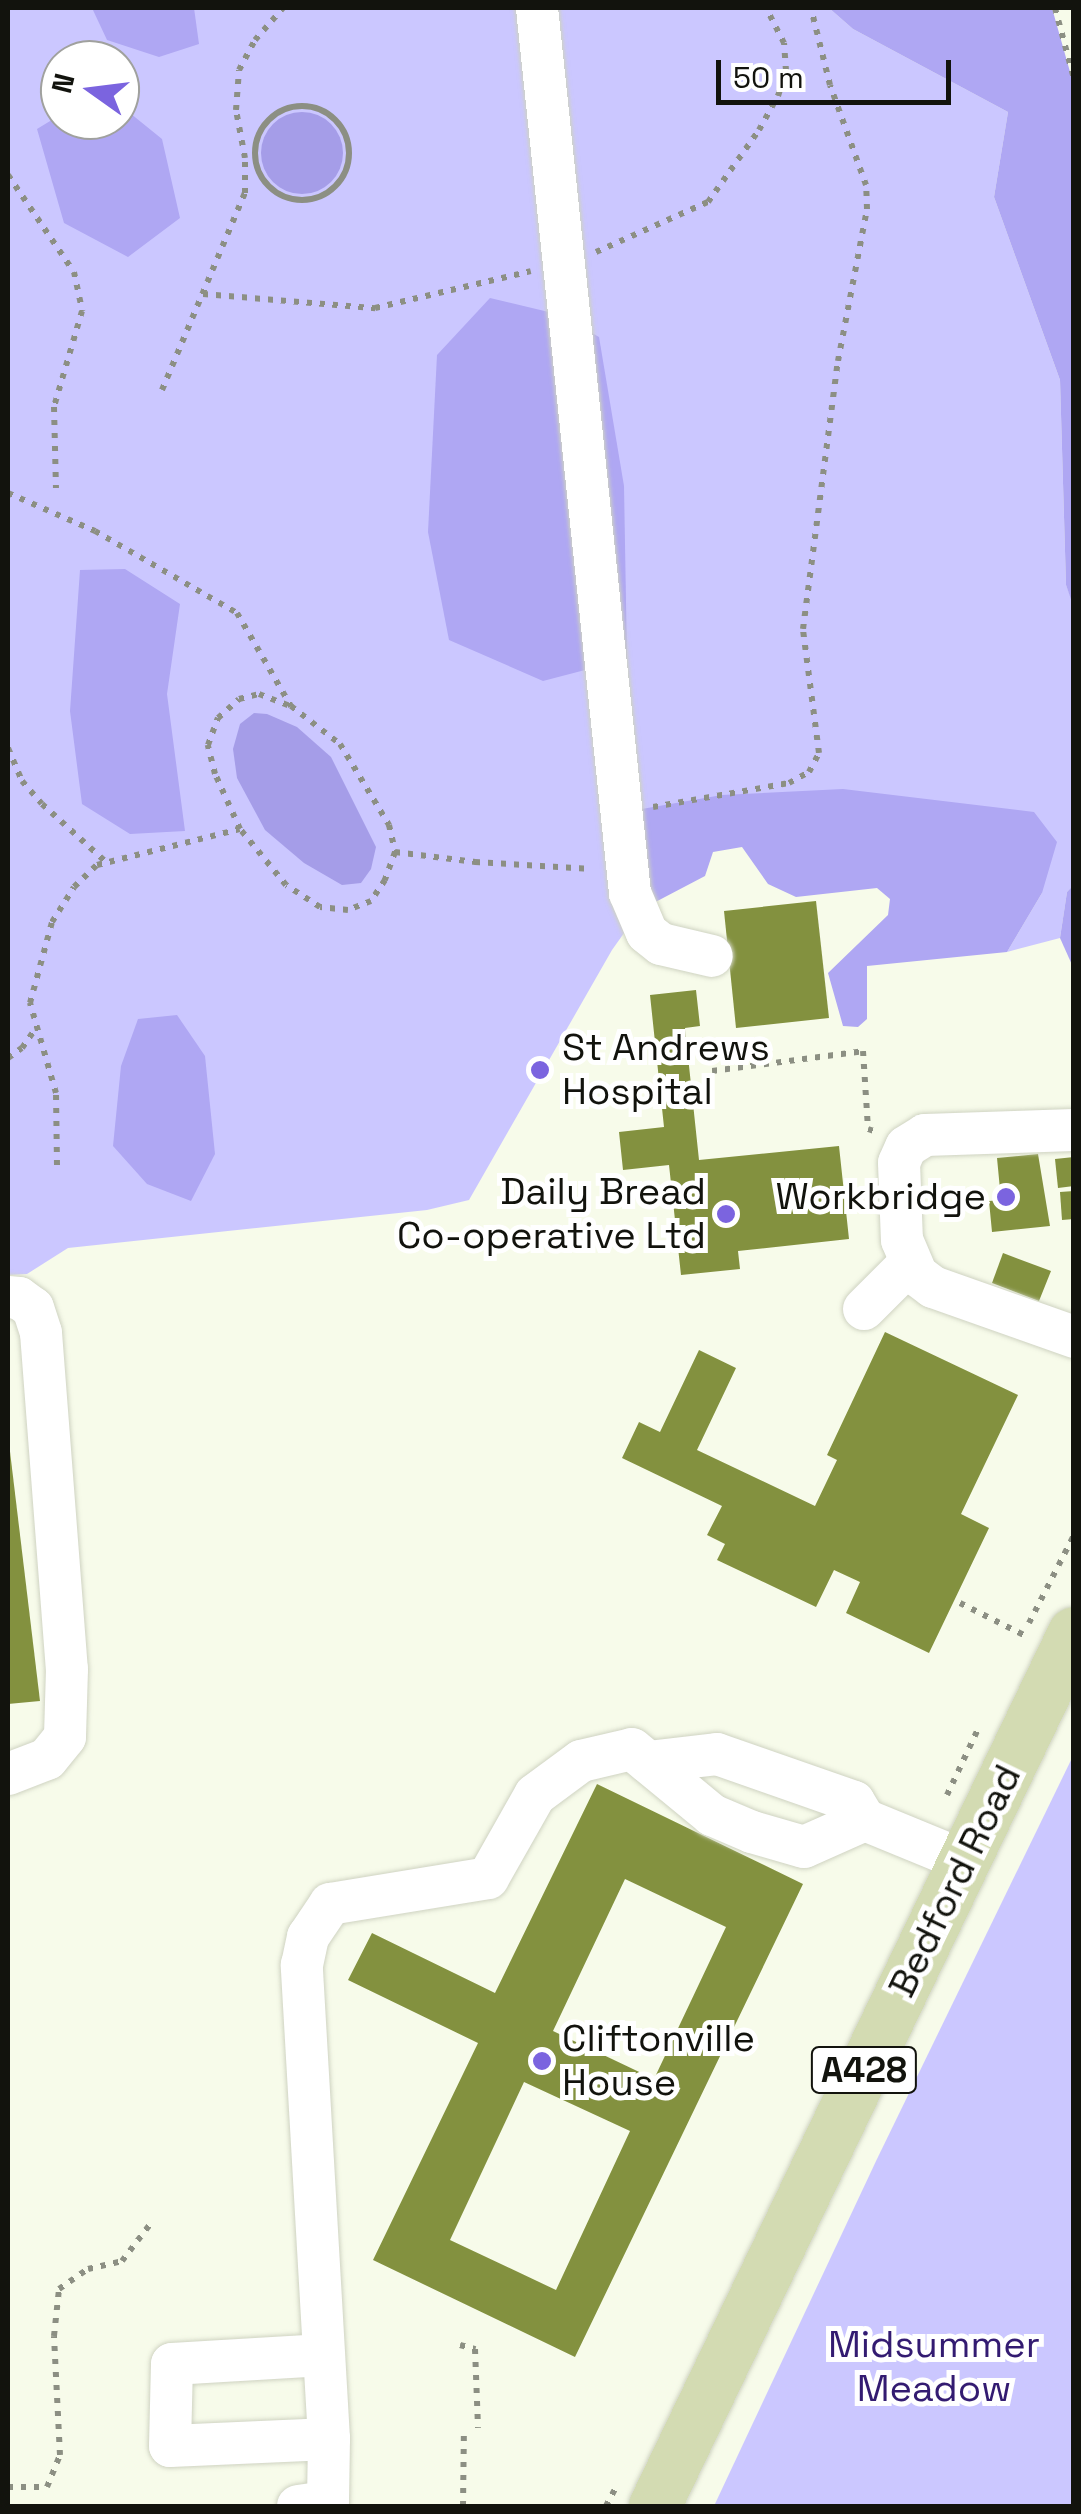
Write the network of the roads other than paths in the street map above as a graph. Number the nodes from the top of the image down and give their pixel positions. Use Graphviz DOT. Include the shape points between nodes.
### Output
graph roads {
  1 [pos="537,8"];
  2 [pos="712,956"];
  3 [pos="1074,1130"];
  4 [pos="909,1264"];
  5 [pos="8,1297"];
  6 [pos="864,1308"];
  7 [pos="1074,1338"];
  8 [pos="1048,1634"];
  9 [pos="648,1762"];
  10 [pos="8,1774"];
  11 [pos="865,1820"];
  12 [pos="964,1861"];
  13 [pos="324,2356"];
  14 [pos="329,2438"];
  15 [pos="298,2506"];
  16 [pos="655,2506"];
  1 -- 2 [label="lane" via="630,893 647,933 678,951"];
  3 -- 4 [label="lane" via="925,1136 906,1147 899,1162"];
  4 -- 6 [label="lane"];
  4 -- 7 [label="lane" via="933,1287"];
  5 -- 10 [label="lane" via="33,1308 40,1333 67,1670 65,1737 47,1758"];
  8 -- 12 [label="main road, Bedford Road / A428"];
  9 -- 11 [label="lane" via="717,1754 854,1802"];
  9 -- 11 [label="lane" via="712,1815 804,1847"];
  9 -- 13 [label="lane" via="632,1749 581,1761 535,1796 488,1878 330,1904 308,1937 302,1965"];
  11 -- 12 [label="lane"];
  12 -- 16 [label="main road, Bedford Road / A428"];
  13 -- 14 [label="lane"];
  13 -- 14 [label="lane" via="172,2364 170,2446"];
  14 -- 15 [label="lane" via="328,2502"];
}
